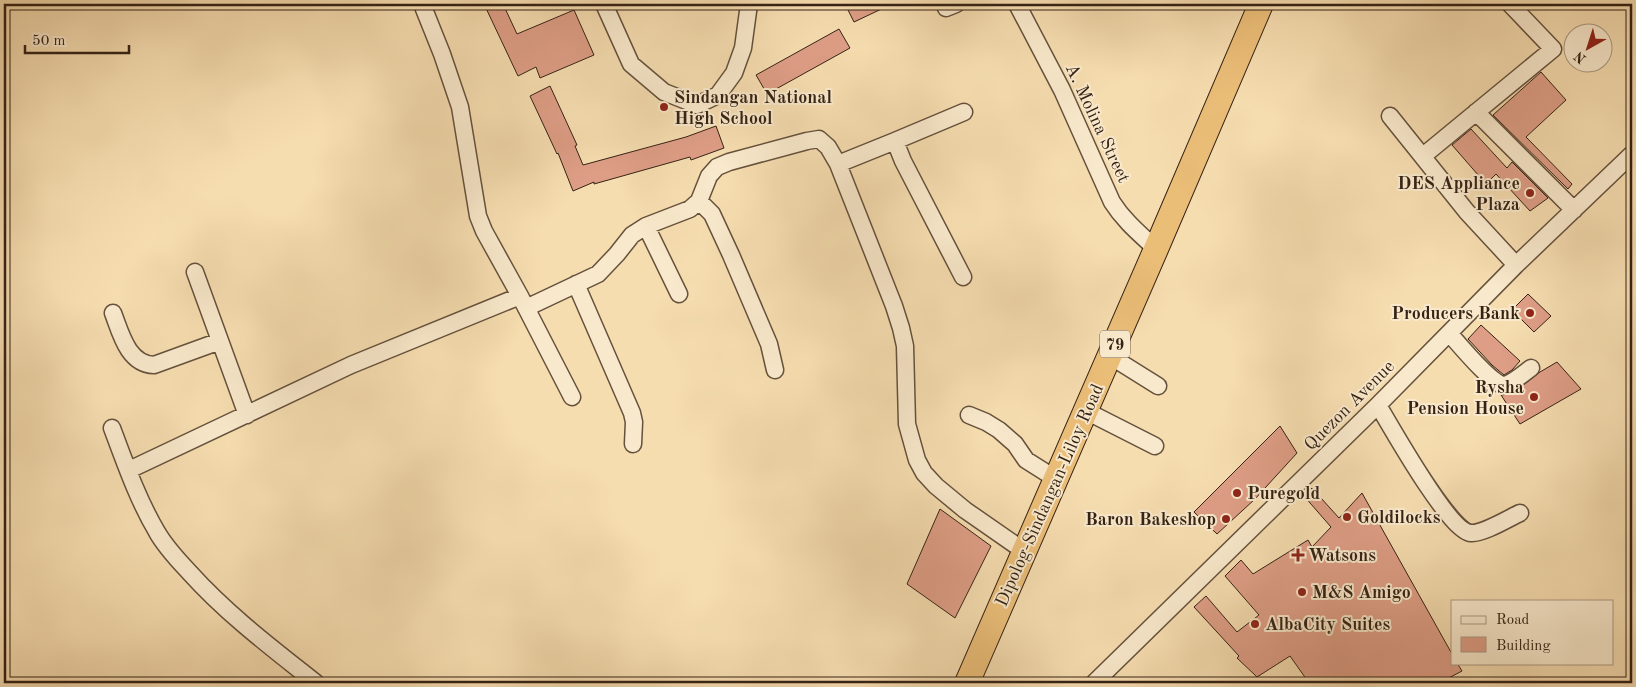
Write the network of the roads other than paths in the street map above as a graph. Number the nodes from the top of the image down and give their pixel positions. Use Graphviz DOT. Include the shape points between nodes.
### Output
graph roads {
  1 [pos="422,4"];
  2 [pos="604,4"];
  3 [pos="749,4"];
  4 [pos="1017,4"];
  5 [pos="1261,4"];
  6 [pos="1510,4"];
  7 [pos="964,112"];
  8 [pos="1476,112"];
  9 [pos="1390,116"];
  10 [pos="895,142"];
  11 [pos="1632,154"];
  12 [pos="1422,156"];
  13 [pos="838,164"];
  14 [pos="699,201"];
  15 [pos="1574,210"];
  16 [pos="646,226"];
  17 [pos="1156,249"];
  18 [pos="1516,265"];
  19 [pos="194,272"];
  20 [pos="963,277"];
  21 [pos="576,284"];
  22 [pos="679,294"];
  23 [pos="523,302"];
  24 [pos="113,313"];
  25 [pos="1449,333"];
  26 [pos="220,341"];
  27 [pos="1110,356"];
  28 [pos="1531,368"];
  29 [pos="775,370"];
  30 [pos="1158,386"];
  31 [pos="572,397"];
  32 [pos="1378,405"];
  33 [pos="1086,411"];
  34 [pos="247,415"];
  35 [pos="969,415"];
  36 [pos="112,428"];
  37 [pos="633,444"];
  38 [pos="1155,446"];
  39 [pos="129,470"];
  40 [pos="1056,480"];
  41 [pos="1520,513"];
  42 [pos="1024,551"];
  43 [pos="316,683"];
  44 [pos="967,683"];
  45 [pos="1094,683"];
  1 -- 23 [label="street" via="460,107 478,216"];
  2 -- 3 [label="street" via="631,64 664,92 698,105 718,95 734,73 743,48"];
  4 -- 17 [label="street, A. Molina Street" via="1062,90 1112,202 1125,220"];
  5 -- 17 [label="highway, Dipolog-Sindangan-Liloy Road / 79"];
  6 -- 8 [label="street" via="1553,49"];
  7 -- 10 [label="street"];
  8 -- 12 [label="street"];
  8 -- 15 [label="street"];
  9 -- 12 [label="street"];
  10 -- 13 [label="street"];
  10 -- 20 [label="street"];
  11 -- 15 [label="street, Quezon Avenue"];
  12 -- 18 [label="street"];
  13 -- 14 [label="street" via="819,139 807,141 716,167"];
  13 -- 42 [label="street" via="901,328 908,424 917,460 936,486"];
  14 -- 16 [label="street" via="678,214"];
  14 -- 29 [label="street" via="712,214 731,255 769,344"];
  15 -- 18 [label="street, Quezon Avenue"];
  16 -- 21 [label="street" via="632,235 598,274"];
  16 -- 22 [label="street"];
  17 -- 27 [label="highway, Dipolog-Sindangan-Liloy Road / 79"];
  18 -- 25 [label="street, Quezon Avenue"];
  19 -- 26 [label="street"];
  21 -- 23 [label="street"];
  21 -- 37 [label="street" via="632,413"];
  23 -- 31 [label="street"];
  23 -- 34 [label="street" via="350,365"];
  24 -- 26 [label="street" via="128,348 139,362 145,364 154,365"];
  25 -- 28 [label="street" via="1500,385 1506,385"];
  25 -- 32 [label="street, Quezon Avenue"];
  26 -- 34 [label="street"];
  27 -- 30 [label="street"];
  27 -- 33 [label="highway, Dipolog-Sindangan-Liloy Road / 79"];
  32 -- 41 [label="street" via="1440,505 1464,531 1471,534 1479,532"];
  32 -- 45 [label="street, Quezon Avenue"];
  33 -- 38 [label="street"];
  33 -- 40 [label="highway, Dipolog-Sindangan-Liloy Road / 79"];
  34 -- 39 [label="street"];
  35 -- 40 [label="street" via="999,430 1015,444 1026,460"];
  36 -- 39 [label="street"];
  39 -- 43 [label="street" via="169,551 215,600"];
  40 -- 42 [label="highway, Dipolog-Sindangan-Liloy Road / 79"];
  42 -- 44 [label="highway, Dipolog-Sindangan-Liloy Road / 79"];
}
